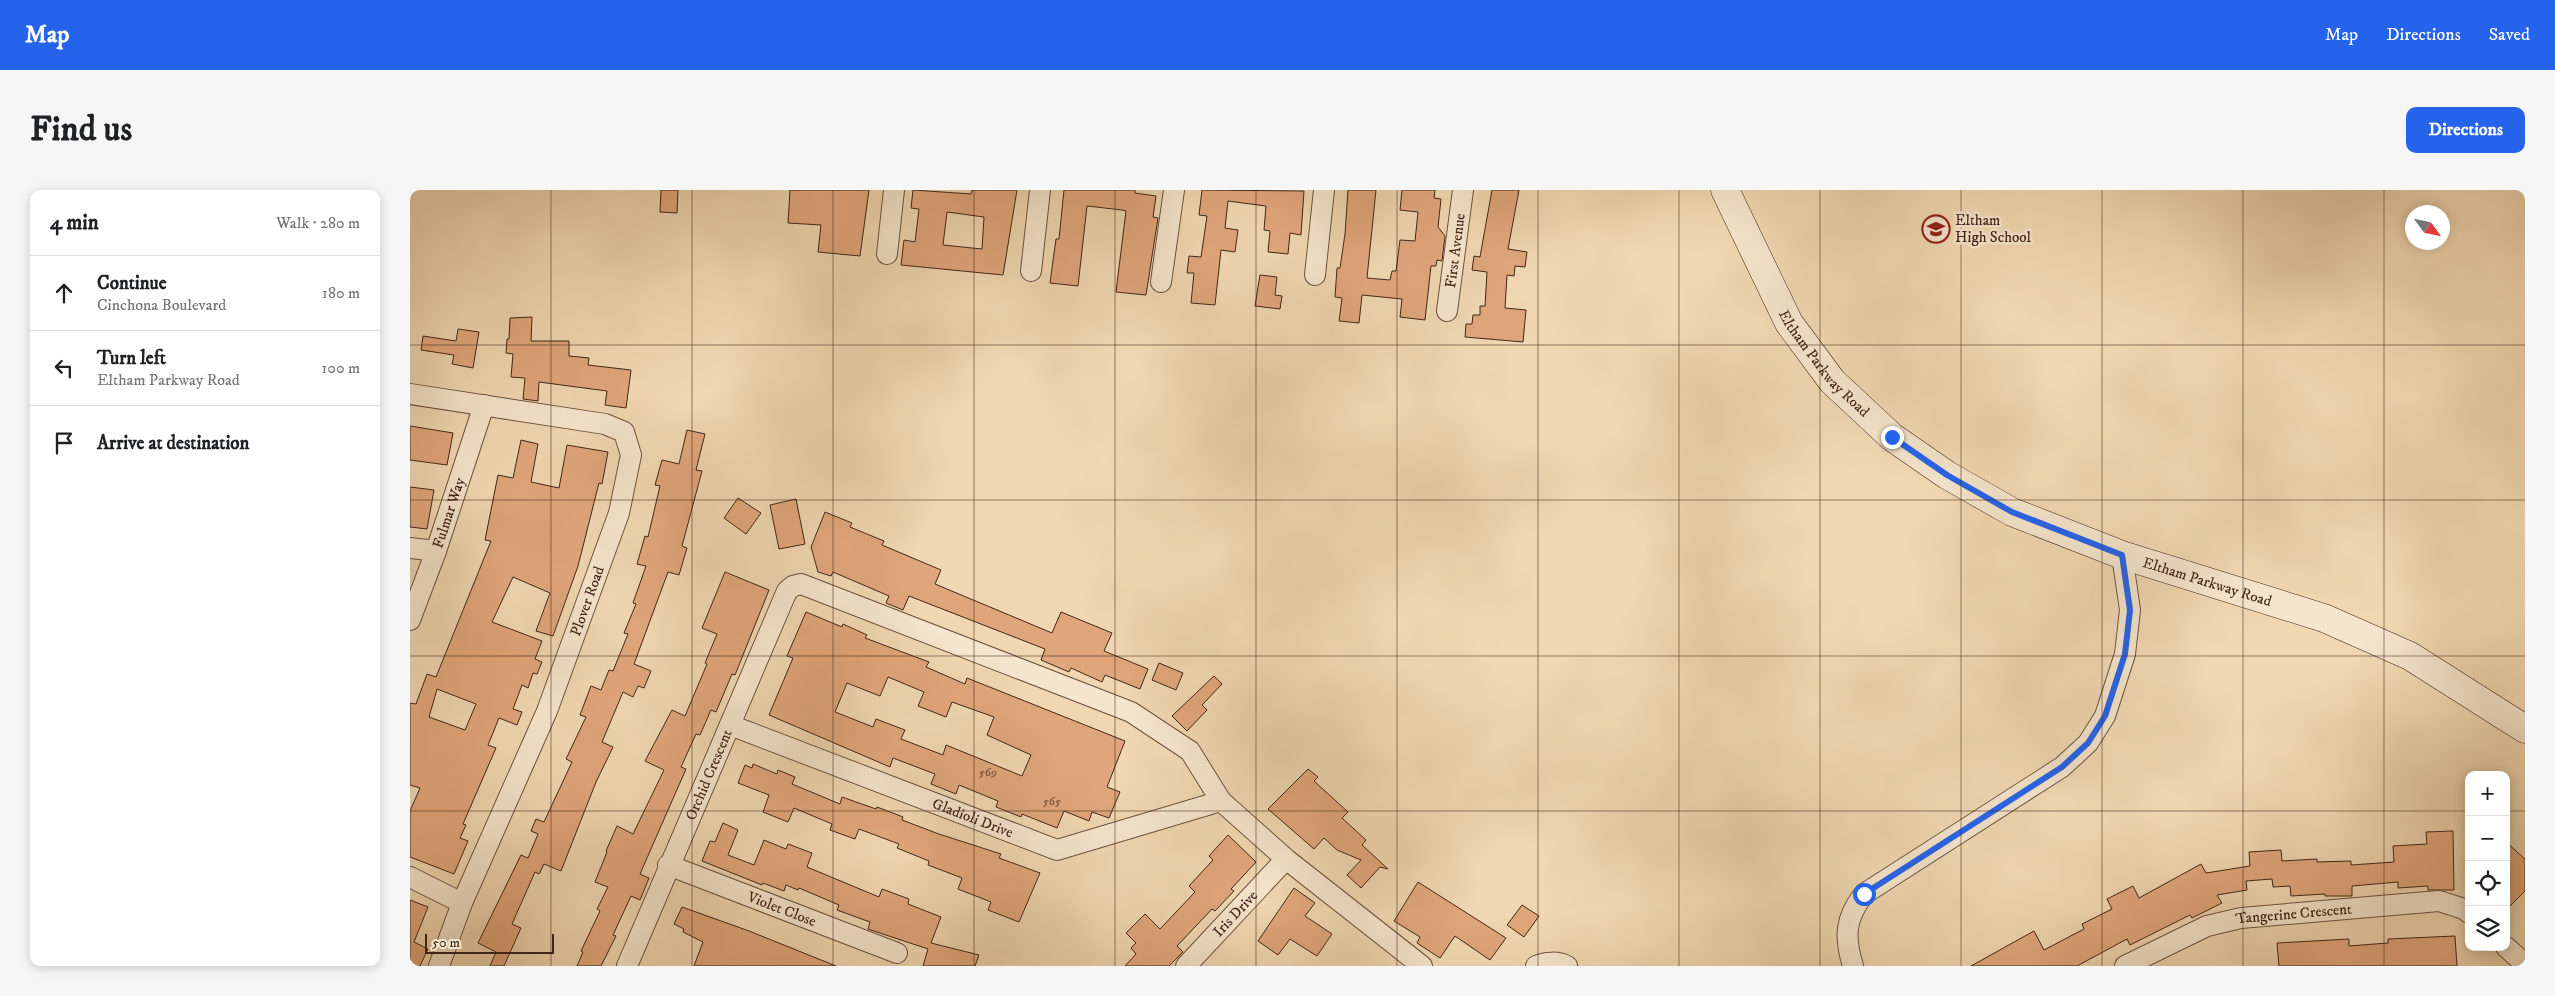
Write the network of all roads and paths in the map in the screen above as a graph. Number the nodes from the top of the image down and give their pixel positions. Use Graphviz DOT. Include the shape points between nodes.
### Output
graph roads {
  1 [pos="894,190"];
  2 [pos="1040,190"];
  3 [pos="1174,190"];
  4 [pos="1324,190"];
  5 [pos="1463,190"];
  6 [pos="1725,190"];
  7 [pos="887,254"];
  8 [pos="1031,271"];
  9 [pos="1315,275"];
  10 [pos="1161,282"];
  11 [pos="1447,312"];
  12 [pos="410,394"];
  13 [pos="484,405"];
  14 [pos="410,548"];
  15 [pos="436,551"];
  16 [pos="2122,555"];
  17 [pos="410,620"];
  18 [pos="730,725"];
  19 [pos="2525,729"];
  20 [pos="1221,801"];
  21 [pos="1286,859"];
  22 [pos="668,865"];
  23 [pos="410,877"];
  24 [pos="462,903"];
  25 [pos="2465,910"];
  26 [pos="2510,951"];
  27 [pos="897,953"];
  28 [pos="2525,964"];
  29 [pos="439,966"];
  30 [pos="627,966"];
  31 [pos="1186,966"];
  32 [pos="1422,966"];
  33 [pos="1536,966"];
  34 [pos="1567,966"];
  35 [pos="1853,966"];
  36 [pos="2126,966"];
  1 -- 7 [label="street"];
  2 -- 8 [label="street"];
  3 -- 10 [label="street"];
  4 -- 9 [label="street"];
  5 -- 11 [label="street, First Avenue"];
  6 -- 16 [label="street, Eltham Parkway Road" via="1789,323 1832,381 1892,437 1947,475 2012,512"];
  12 -- 13 [label="street, Plover Road"];
  13 -- 15 [label="street, Fulmar Way"];
  13 -- 24 [label="street, Plover Road" via="604,424 624,432 631,455 619,513 547,711"];
  14 -- 15 [label="street"];
  15 -- 17 [label="street, Fulmar Way"];
  16 -- 19 [label="street, Eltham Parkway Road" via="2324,618 2410,656"];
  16 -- 35 [label="street" via="2130,610 2125,654 2105,716 2088,743 2062,767 1864,894 1852,909 1847,929"];
  18 -- 20 [label="street, Gladioli Drive" via="1057,850"];
  18 -- 20 [label="street, Orchid Crescent" via="788,591 792,586 801,584 1131,712 1190,751"];
  18 -- 22 [label="street, Orchid Crescent"];
  20 -- 21 [label="street"];
  21 -- 31 [label="street, Iris Drive"];
  21 -- 32 [label="street"];
  22 -- 27 [label="street, Violet Close"];
  22 -- 30 [label="street, Orchid Crescent"];
  23 -- 24 [label="street"];
  24 -- 29 [label="street, Plover Road"];
  25 -- 36 [label="street, Tangerine Crescent" via="2439,901 2241,918 2207,926"];
  26 -- 28 [label="street"];
  33 -- 34 [label="street" via="1544,963"];
}
